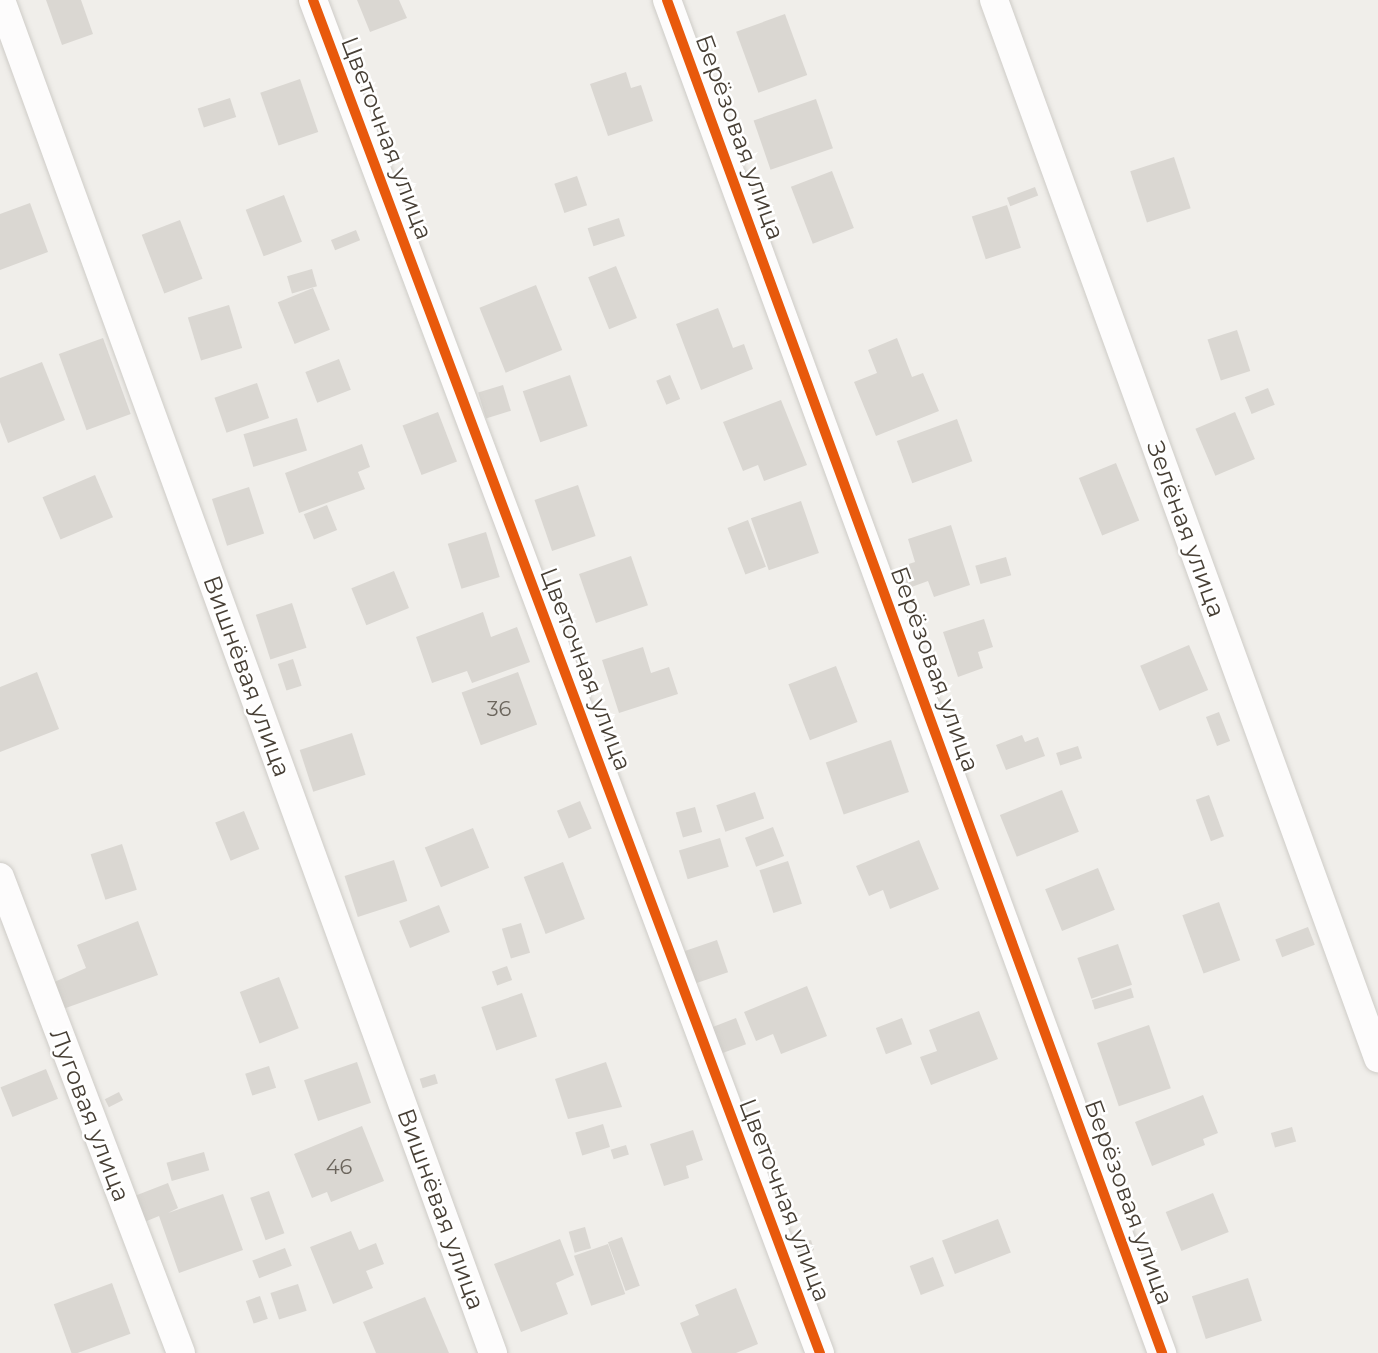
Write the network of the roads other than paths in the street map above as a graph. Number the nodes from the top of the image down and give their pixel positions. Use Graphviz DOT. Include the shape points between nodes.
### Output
graph roads {
  1 [pos="1,0"];
  2 [pos="313,0"];
  3 [pos="667,0"];
  4 [pos="994,0"];
  5 [pos="0,877"];
  6 [pos="1378,1058"];
  7 [pos="181,1353"];
  8 [pos="493,1353"];
  9 [pos="820,1353"];
  10 [pos="1163,1353"];
  1 -- 8 [label="street, Вишнёвая улица"];
  2 -- 9 [label="street, Цветочная улица"];
  3 -- 10 [label="street, Берёзовая улица"];
  4 -- 6 [label="street, Зелёная улица"];
  5 -- 7 [label="street, Луговая улица"];
}
